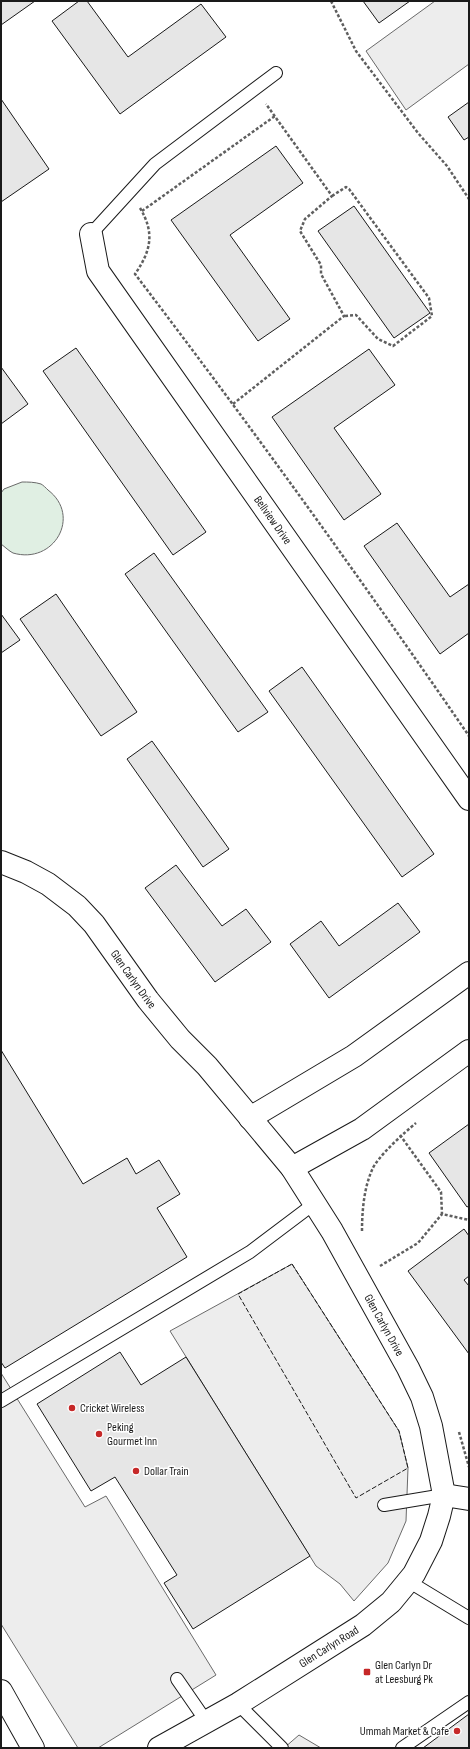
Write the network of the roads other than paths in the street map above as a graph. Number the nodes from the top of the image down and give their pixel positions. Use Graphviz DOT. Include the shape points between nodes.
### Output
graph roads {
  1 [pos="276,73"];
  2 [pos="91,234"];
  3 [pos="469,799"];
  4 [pos="1,862"];
  5 [pos="469,973"];
  6 [pos="469,1051"];
  7 [pos="250,1118"];
  8 [pos="292,1168"];
  9 [pos="315,1203"];
  10 [pos="1,1401"];
  11 [pos="444,1495"];
  12 [pos="469,1499"];
  13 [pos="384,1505"];
  14 [pos="408,1581"];
  15 [pos="469,1618"];
  16 [pos="177,1679"];
  17 [pos="1,1691"];
  18 [pos="469,1702"];
  19 [pos="238,1704"];
  20 [pos="206,1721"];
  21 [pos="34,1748"];
  22 [pos="159,1748"];
  23 [pos="282,1748"];
  24 [pos="402,1748"];
  1 -- 2 [label="lane" via="155,164"];
  2 -- 3 [label="street, Bellview Drive" via="98,271"];
  4 -- 7 [label="street, Glen Carlyn Drive" via="48,884 77,906 94,924 148,1000"];
  5 -- 7 [label="street" via="354,1056"];
  6 -- 8 [label="street" via="362,1129"];
  7 -- 8 [label="street, Glen Carlyn Drive"];
  8 -- 9 [label="street, Glen Carlyn Drive"];
  9 -- 10 [label="lane" via="250,1252"];
  9 -- 11 [label="street, Glen Carlyn Drive" via="422,1397 431,1426"];
  11 -- 12 [label="street"];
  11 -- 13 [label="lane"];
  11 -- 14 [label="street, Glen Carlyn Road" via="431,1541"];
  14 -- 15 [label="lane"];
  14 -- 19 [label="street, Glen Carlyn Road" via="391,1602 363,1625"];
  16 -- 20 [label="lane"];
  17 -- 21 [label="street"];
  18 -- 24 [label="lane"];
  19 -- 20 [label="street, Glen Carlyn Road"];
  19 -- 23 [label="lane"];
  20 -- 22 [label="street, Glen Carlyn Road"];
}
